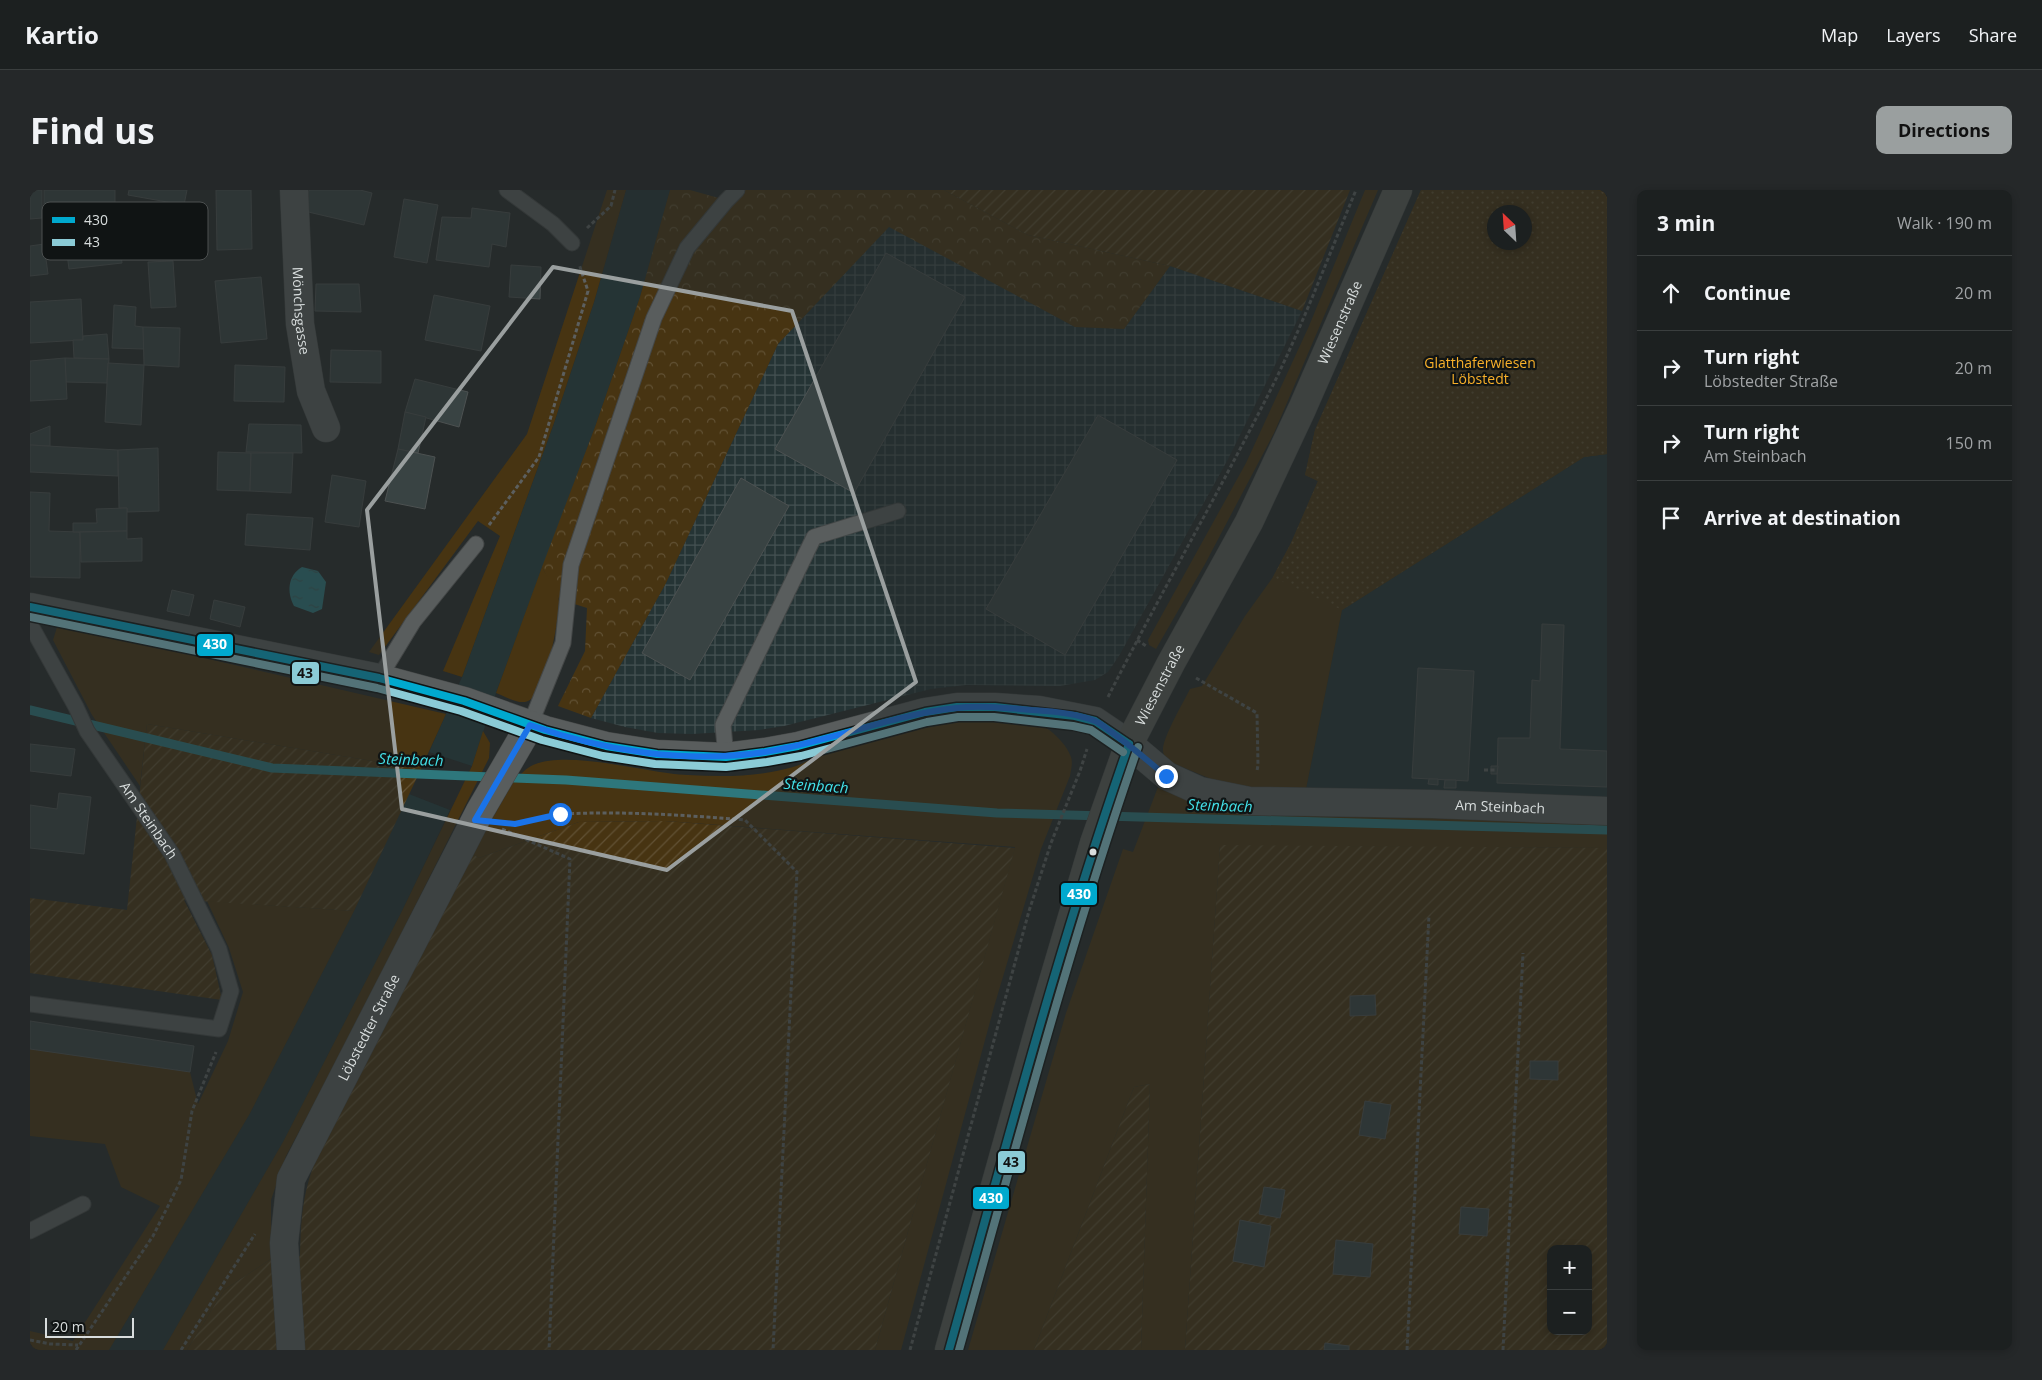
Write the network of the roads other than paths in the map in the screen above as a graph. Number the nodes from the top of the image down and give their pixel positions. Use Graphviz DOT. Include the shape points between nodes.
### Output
graph roads {
  1 [pos="294,190"];
  2 [pos="507,190"];
  3 [pos="737,190"];
  4 [pos="1398,190"];
  5 [pos="572,243"];
  6 [pos="326,428"];
  7 [pos="898,511"];
  8 [pos="476,544"];
  9 [pos="30,607"];
  10 [pos="30,624"];
  11 [pos="379,678"];
  12 [pos="530,725"];
  13 [pos="1129,744"];
  14 [pos="726,757"];
  15 [pos="1607,810"];
  16 [pos="30,1004"];
  17 [pos="83,1204"];
  18 [pos="30,1231"];
  19 [pos="291,1350"];
  20 [pos="949,1350"];
  1 -- 6 [label="street, Mönchsgasse" via="300,324 311,391"];
  2 -- 5 [label="lane" via="553,224"];
  3 -- 12 [label="lane" via="687,248 654,318 571,565 562,643"];
  4 -- 13 [label="street, Wiesenstraße" via="1249,522"];
  7 -- 14 [label="lane" via="814,537 723,725"];
  8 -- 11 [label="lane" via="413,622"];
  9 -- 11 [label="street, Am Steinbach"];
  10 -- 16 [label="lane, Am Steinbach" via="87,731 172,854 219,948 231,992 219,1029"];
  11 -- 12 [label="street, Am Steinbach" via="464,701"];
  12 -- 14 [label="street, Am Steinbach" via="614,748 657,754"];
  12 -- 19 [label="street, Löbstedter Straße" via="478,815 291,1178 284,1243"];
  13 -- 14 [label="street, Am Steinbach" via="1095,721 1039,710 958,707 925,712 798,746"];
  13 -- 15 [label="street, Am Steinbach" via="1166,776 1200,791 1249,801"];
  13 -- 20 [label="street, Wiesenstraße" via="1094,843"];
  17 -- 18 [label="lane"];
}
